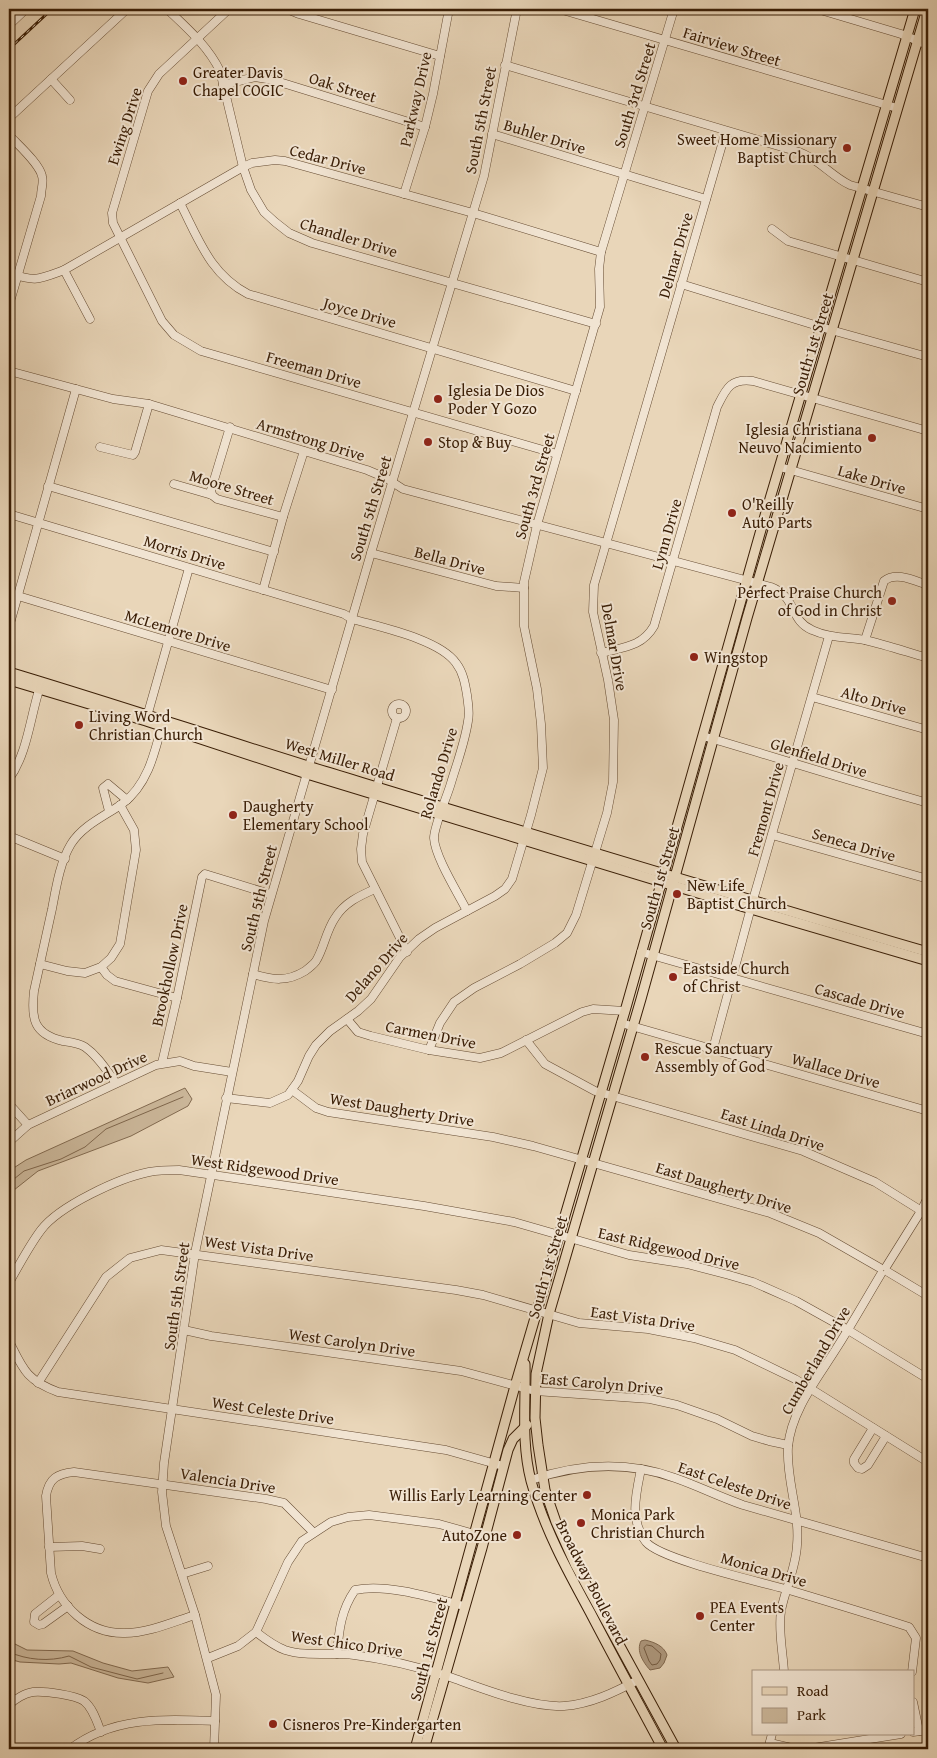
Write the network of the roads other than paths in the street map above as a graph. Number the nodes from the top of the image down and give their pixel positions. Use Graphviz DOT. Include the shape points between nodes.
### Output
graph roads {
  1 [pos="26,9"];
  2 [pos="127,9"];
  3 [pos="168,9"];
  4 [pos="229,9"];
  5 [pos="287,9"];
  6 [pos="449,9"];
  7 [pos="516,9"];
  8 [pos="559,9"];
  9 [pos="674,9"];
  10 [pos="817,9"];
  11 [pos="915,9"];
  12 [pos="927,9"];
  13 [pos="9,25"];
  14 [pos="906,37"];
  15 [pos="197,38"];
  16 [pos="665,40"];
  17 [pos="917,41"];
  18 [pos="928,45"];
  19 [pos="440,56"];
  20 [pos="505,65"];
  21 [pos="51,79"];
  22 [pos="223,85"];
  23 [pos="70,100"];
  24 [pos="886,106"];
  25 [pos="645,107"];
  26 [pos="897,108"];
  27 [pos="9,118"];
  28 [pos="425,127"];
  29 [pos="726,130"];
  30 [pos="492,134"];
  31 [pos="9,135"];
  32 [pos="243,167"];
  33 [pos="624,175"];
  34 [pos="862,188"];
  35 [pos="872,191"];
  36 [pos="404,194"];
  37 [pos="706,198"];
  38 [pos="180,203"];
  39 [pos="928,207"];
  40 [pos="472,213"];
  41 [pos="772,229"];
  42 [pos="121,237"];
  43 [pos="601,252"];
  44 [pos="842,258"];
  45 [pos="852,261"];
  46 [pos="64,270"];
  47 [pos="13,275"];
  48 [pos="452,282"];
  49 [pos="928,282"];
  50 [pos="681,284"];
  51 [pos="9,305"];
  52 [pos="90,319"];
  53 [pos="596,324"];
  54 [pos="822,326"];
  55 [pos="831,330"];
  56 [pos="433,348"];
  57 [pos="928,356"];
  58 [pos="9,371"];
  59 [pos="76,389"];
  60 [pos="576,391"];
  61 [pos="801,394"];
  62 [pos="811,398"];
  63 [pos="149,404"];
  64 [pos="413,412"];
  65 [pos="230,427"];
  66 [pos="928,431"];
  67 [pos="100,446"];
  68 [pos="304,451"];
  69 [pos="557,454"];
  70 [pos="780,467"];
  71 [pos="791,470"];
  72 [pos="392,483"];
  73 [pos="174,484"];
  74 [pos="48,486"];
  75 [pos="212,496"];
  76 [pos="928,509"];
  77 [pos="9,514"];
  78 [pos="283,517"];
  79 [pos="38,523"];
  80 [pos="537,525"];
  81 [pos="605,542"];
  82 [pos="274,552"];
  83 [pos="371,552"];
  84 [pos="673,560"];
  85 [pos="189,568"];
  86 [pos="747,580"];
  87 [pos="757,583"];
  88 [pos="928,585"];
  89 [pos="524,588"];
  90 [pos="263,590"];
  91 [pos="18,596"];
  92 [pos="352,619"];
  93 [pos="9,627"];
  94 [pos="829,636"];
  95 [pos="865,640"];
  96 [pos="169,641"];
  97 [pos="601,653"];
  98 [pos="725,657"];
  99 [pos="928,658"];
  100 [pos="736,660"];
  101 [pos="9,672"];
  102 [pos="9,680"];
  103 [pos="39,690"];
  104 [pos="332,690"];
  105 [pos="812,697"];
  106 [pos="147,717"];
  107 [pos="397,718"];
  108 [pos="162,723"];
  109 [pos="928,730"];
  110 [pos="703,736"];
  111 [pos="713,739"];
  112 [pos="794,762"];
  113 [pos="308,770"];
  114 [pos="9,779"];
  115 [pos="376,790"];
  116 [pos="123,803"];
  117 [pos="928,803"];
  118 [pos="442,810"];
  119 [pos="110,811"];
  120 [pos="680,814"];
  121 [pos="691,817"];
  122 [pos="772,835"];
  123 [pos="9,836"];
  124 [pos="525,836"];
  125 [pos="594,857"];
  126 [pos="64,859"];
  127 [pos="662,877"];
  128 [pos="928,879"];
  129 [pos="673,881"];
  130 [pos="375,889"];
  131 [pos="270,894"];
  132 [pos="752,905"];
  133 [pos="467,911"];
  134 [pos="876,941"];
  135 [pos="407,952"];
  136 [pos="641,952"];
  137 [pos="928,952"];
  138 [pos="653,955"];
  139 [pos="928,961"];
  140 [pos="40,964"];
  141 [pos="101,967"];
  142 [pos="253,974"];
  143 [pos="733,978"];
  144 [pos="177,998"];
  145 [pos="625,1010"];
  146 [pos="347,1019"];
  147 [pos="621,1023"];
  148 [pos="632,1026"];
  149 [pos="928,1034"];
  150 [pos="526,1040"];
  151 [pos="713,1049"];
  152 [pos="429,1050"];
  153 [pos="162,1063"];
  154 [pos="232,1072"];
  155 [pos="116,1083"];
  156 [pos="292,1090"];
  157 [pos="600,1093"];
  158 [pos="612,1096"];
  159 [pos="226,1098"];
  160 [pos="9,1104"];
  161 [pos="928,1111"];
  162 [pos="28,1125"];
  163 [pos="9,1142"];
  164 [pos="581,1160"];
  165 [pos="592,1162"];
  166 [pos="211,1175"];
  167 [pos="928,1197"];
  168 [pos="925,1213"];
  169 [pos="559,1234"];
  170 [pos="571,1238"];
  171 [pos="195,1253"];
  172 [pos="884,1270"];
  173 [pos="9,1283"];
  174 [pos="928,1296"];
  175 [pos="538,1311"];
  176 [pos="549,1314"];
  177 [pos="184,1330"];
  178 [pos="848,1330"];
  179 [pos="9,1341"];
  180 [pos="928,1379"];
  181 [pos="38,1383"];
  182 [pos="520,1387"];
  183 [pos="811,1390"];
  184 [pos="535,1391"];
  185 [pos="173,1409"];
  186 [pos="535,1418"];
  187 [pos="524,1427"];
  188 [pos="873,1428"];
  189 [pos="886,1436"];
  190 [pos="788,1445"];
  191 [pos="509,1447"];
  192 [pos="526,1450"];
  193 [pos="928,1462"];
  194 [pos="499,1464"];
  195 [pos="641,1469"];
  196 [pos="543,1476"];
  197 [pos="531,1480"];
  198 [pos="162,1484"];
  199 [pos="797,1521"];
  200 [pos="313,1532"];
  201 [pos="480,1536"];
  202 [pos="564,1543"];
  203 [pos="49,1547"];
  204 [pos="556,1548"];
  205 [pos="100,1550"];
  206 [pos="928,1558"];
  207 [pos="208,1566"];
  208 [pos="182,1574"];
  209 [pos="787,1590"];
  210 [pos="592,1593"];
  211 [pos="59,1595"];
  212 [pos="583,1599"];
  213 [pos="460,1605"];
  214 [pos="68,1606"];
  215 [pos="195,1615"];
  216 [pos="256,1632"];
  217 [pos="337,1654"];
  218 [pos="208,1658"];
  219 [pos="784,1670"];
  220 [pos="912,1670"];
  221 [pos="441,1674"];
  222 [pos="638,1680"];
  223 [pos="628,1685"];
  224 [pos="9,1705"];
  225 [pos="427,1710"];
  226 [pos="914,1712"];
  227 [pos="215,1721"];
  228 [pos="928,1730"];
  229 [pos="101,1732"];
  230 [pos="916,1732"];
  231 [pos="428,1734"];
  232 [pos="888,1736"];
  233 [pos="674,1746"];
  234 [pos="769,1746"];
  235 [pos="420,1747"];
  236 [pos="70,1749"];
  237 [pos="214,1749"];
  238 [pos="438,1749"];
  239 [pos="662,1749"];
  240 [pos="796,1749"];
  241 [pos="807,1749"];
  1 -- 13 [label="street"];
  2 -- 21 [label="street"];
  3 -- 15 [label="street, Chandler Drive"];
  4 -- 15 [label="street, Ewing Drive"];
  5 -- 19 [label="street"];
  6 -- 19 [label="street, Parkway Drive"];
  7 -- 20 [label="street, South 5th Street"];
  8 -- 16 [label="street, Fairview Street"];
  9 -- 16 [label="street, South 3rd Street"];
  10 -- 14 [label="street"];
  11 -- 14 [label="main road, South 1st Street"];
  12 -- 17 [label="main road, South 1st Street"];
  14 -- 17 [label="street"];
  14 -- 24 [label="main road, South 1st Street"];
  15 -- 22 [label="street, Chandler Drive" via="214,60"];
  15 -- 42 [label="street, Ewing Drive" via="159,74 148,90 112,213 113,223"];
  16 -- 24 [label="street, Fairview Street"];
  16 -- 25 [label="street, South 3rd Street"];
  17 -- 18 [label="street"];
  17 -- 26 [label="main road, South 1st Street"];
  19 -- 28 [label="street, Parkway Drive"];
  20 -- 25 [label="street"];
  20 -- 30 [label="street, South 5th Street"];
  21 -- 23 [label="street"];
  21 -- 27 [label="street"];
  22 -- 28 [label="street, Oak Street" via="255,77 273,80"];
  22 -- 32 [label="street, Chandler Drive"];
  24 -- 26 [label="street, Fairview Street"];
  24 -- 34 [label="main road, South 1st Street"];
  25 -- 29 [label="street"];
  25 -- 33 [label="street, South 3rd Street"];
  26 -- 35 [label="main road, South 1st Street"];
  28 -- 36 [label="street, Parkway Drive"];
  29 -- 34 [label="street" via="807,155 839,180"];
  29 -- 37 [label="street, Delmar Drive"];
  30 -- 33 [label="street, Buhler Drive"];
  30 -- 40 [label="street, South 5th Street" via="484,176"];
  31 -- 47 [label="street" via="38,168 43,180 41,196"];
  32 -- 36 [label="street, Cedar Drive" via="252,163 285,161"];
  32 -- 38 [label="street, Cedar Drive"];
  32 -- 48 [label="street, Chandler Drive" via="264,212 289,233 312,243"];
  33 -- 37 [label="street, Buhler Drive"];
  33 -- 43 [label="street, South 3rd Street"];
  34 -- 35 [label="street"];
  34 -- 44 [label="main road, South 1st Street"];
  35 -- 39 [label="street"];
  35 -- 45 [label="main road, South 1st Street"];
  36 -- 40 [label="street, Cedar Drive"];
  37 -- 50 [label="street, Delmar Drive"];
  38 -- 42 [label="street, Cedar Drive"];
  38 -- 56 [label="street, Joyce Drive" via="210,262 238,289"];
  40 -- 43 [label="street, Cedar Drive"];
  40 -- 48 [label="street, South 5th Street"];
  41 -- 44 [label="street" via="788,241"];
  42 -- 46 [label="street, Cedar Drive"];
  42 -- 64 [label="street, Freeman Drive" via="162,321 187,344 201,351"];
  43 -- 53 [label="street, South 3rd Street" via="600,307"];
  44 -- 45 [label="street"];
  44 -- 54 [label="main road, South 1st Street"];
  45 -- 49 [label="street"];
  45 -- 55 [label="main road, South 1st Street"];
  46 -- 47 [label="street, Cedar Drive" via="40,279"];
  46 -- 52 [label="street"];
  47 -- 51 [label="street"];
  48 -- 53 [label="street, Chandler Drive"];
  48 -- 56 [label="street, South 5th Street"];
  50 -- 54 [label="street"];
  50 -- 81 [label="street, Delmar Drive"];
  53 -- 60 [label="street, South 3rd Street"];
  54 -- 55 [label="street"];
  54 -- 61 [label="main road, South 1st Street"];
  55 -- 57 [label="street"];
  55 -- 62 [label="main road, South 1st Street"];
  56 -- 60 [label="street, Joyce Drive"];
  56 -- 64 [label="street, South 5th Street"];
  58 -- 59 [label="street, Armstrong Drive"];
  59 -- 63 [label="street, Armstrong Drive"];
  59 -- 74 [label="street"];
  60 -- 69 [label="street, South 3rd Street"];
  61 -- 62 [label="street"];
  61 -- 70 [label="main road, South 1st Street"];
  61 -- 84 [label="street, Lynn Drive" via="753,380 737,381 724,392"];
  62 -- 66 [label="street"];
  62 -- 71 [label="main road, South 1st Street"];
  63 -- 65 [label="street, Armstrong Drive"];
  63 -- 67 [label="street" via="132,455"];
  64 -- 69 [label="street, Freeman Drive"];
  64 -- 72 [label="street, South 5th Street"];
  65 -- 68 [label="street, Armstrong Drive"];
  65 -- 75 [label="street"];
  68 -- 72 [label="street, Armstrong Drive" via="367,470"];
  68 -- 78 [label="street"];
  69 -- 80 [label="street, South 3rd Street"];
  70 -- 71 [label="street, Lake Drive"];
  70 -- 86 [label="main road, South 1st Street"];
  71 -- 76 [label="street, Lake Drive"];
  71 -- 87 [label="main road, South 1st Street"];
  72 -- 80 [label="street, Armstrong Drive" via="403,489"];
  72 -- 83 [label="street, South 5th Street"];
  73 -- 75 [label="street, Moore Street"];
  74 -- 79 [label="street"];
  74 -- 82 [label="street"];
  75 -- 78 [label="street, Moore Street"];
  77 -- 79 [label="street, Morris Drive"];
  78 -- 82 [label="street"];
  79 -- 85 [label="street, Morris Drive"];
  79 -- 91 [label="street"];
  80 -- 81 [label="street, Armstrong Drive"];
  80 -- 89 [label="street, South 3rd Street"];
  81 -- 84 [label="street, Armstrong Drive"];
  81 -- 97 [label="street, Delmar Drive" via="593,599"];
  82 -- 90 [label="street"];
  83 -- 89 [label="street, Bella Drive" via="496,586"];
  83 -- 92 [label="street, South 5th Street"];
  84 -- 86 [label="street, Armstrong Drive"];
  84 -- 97 [label="street, Lynn Drive" via="649,635 636,644"];
  85 -- 90 [label="street, Morris Drive"];
  85 -- 96 [label="street"];
  86 -- 87 [label="street, Armstrong Drive"];
  86 -- 98 [label="main road, South 1st Street"];
  87 -- 94 [label="street, Armstrong Drive" via="781,592 801,623 812,631"];
  87 -- 100 [label="main road, South 1st Street"];
  88 -- 95 [label="street" via="898,576 888,577"];
  89 -- 124 [label="street, South 3rd Street" via="524,626 542,724 543,756 543,768"];
  90 -- 92 [label="street, Morris Drive"];
  91 -- 93 [label="street"];
  91 -- 96 [label="street, McLemore Drive"];
  92 -- 104 [label="street, South 5th Street"];
  92 -- 118 [label="street, Rolando Drive" via="422,640 455,661 461,671 466,687 468,720"];
  94 -- 95 [label="street, Armstrong Drive"];
  94 -- 105 [label="street, Fremont Drive"];
  95 -- 99 [label="street, Armstrong Drive"];
  96 -- 104 [label="street, McLemore Drive"];
  96 -- 106 [label="street"];
  97 -- 125 [label="street, Delmar Drive" via="608,680 615,741 613,782"];
  98 -- 100 [label="main road"];
  98 -- 110 [label="main road, South 1st Street"];
  100 -- 111 [label="main road, South 1st Street"];
  101 -- 106 [label="main road, West Miller Road"];
  102 -- 103 [label="main road, West Miller Road"];
  103 -- 106 [label="main road, West Miller Road"];
  103 -- 114 [label="street" via="29,734"];
  104 -- 113 [label="street, South 5th Street"];
  105 -- 109 [label="street, Alto Drive"];
  105 -- 112 [label="street, Fremont Drive"];
  106 -- 108 [label="main road, West Miller Road"];
  107 -- 115 [label="street"];
  108 -- 113 [label="main road, West Miller Road"];
  108 -- 116 [label="street" via="147,774 139,789"];
  110 -- 111 [label="street, Glenfield Drive"];
  110 -- 120 [label="main road, South 1st Street"];
  111 -- 112 [label="street, Glenfield Drive"];
  111 -- 121 [label="main road, South 1st Street"];
  112 -- 117 [label="street, Glenfield Drive"];
  112 -- 122 [label="street, Fremont Drive"];
  113 -- 115 [label="main road, West Miller Road"];
  113 -- 131 [label="street, South 5th Street"];
  115 -- 118 [label="main road, West Miller Road"];
  115 -- 130 [label="street" via="362,834 361,849 362,862"];
  116 -- 119 [label="street"];
  116 -- 119 [label="street" via="108,784 103,788"];
  116 -- 141 [label="street" via="134,830 136,850 120,944"];
  118 -- 124 [label="main road, West Miller Road"];
  118 -- 133 [label="street, Rolando Drive" via="434,832 436,846"];
  119 -- 126 [label="street" via="76,837"];
  120 -- 121 [label="main road"];
  120 -- 127 [label="main road, South 1st Street"];
  121 -- 129 [label="main road, South 1st Street"];
  122 -- 128 [label="street, Seneca Drive"];
  122 -- 132 [label="street, Fremont Drive"];
  123 -- 126 [label="street"];
  124 -- 125 [label="main road, West Miller Road"];
  124 -- 133 [label="street, Delano Drive" via="512,879 505,889"];
  125 -- 127 [label="main road, West Miller Road"];
  125 -- 152 [label="street, Delmar Drive" via="576,916 566,933 555,943 454,1002 440,1023"];
  126 -- 140 [label="street"];
  127 -- 129 [label="main road, West Miller Road"];
  127 -- 136 [label="main road, South 1st Street"];
  129 -- 132 [label="main road, West Miller Road"];
  129 -- 138 [label="main road, South 1st Street"];
  130 -- 135 [label="street"];
  130 -- 142 [label="street" via="354,899 334,919 316,962 310,968 284,980"];
  131 -- 142 [label="street, South 5th Street"];
  131 -- 144 [label="street, Brookhollow Drive" via="205,874 202,877"];
  132 -- 134 [label="main road, West Miller Road"];
  132 -- 143 [label="street, Fremont Drive"];
  133 -- 135 [label="street, Delano Drive" via="435,928"];
  134 -- 137 [label="main road"];
  134 -- 139 [label="main road"];
  135 -- 146 [label="street, Delano Drive" via="370,999"];
  136 -- 138 [label="street, Cascade Drive"];
  136 -- 145 [label="main road, South 1st Street"];
  138 -- 143 [label="street, Cascade Drive"];
  138 -- 148 [label="main road, South 1st Street"];
  140 -- 141 [label="street" via="85,973"];
  140 -- 155 [label="street" via="32,1008 34,1022 51,1037 83,1046 98,1059"];
  141 -- 144 [label="street" via="115,981"];
  142 -- 154 [label="street, South 5th Street"];
  143 -- 149 [label="street, Cascade Drive"];
  143 -- 151 [label="street, Fremont Drive"];
  144 -- 153 [label="street, Brookhollow Drive"];
  145 -- 147 [label="main road, South 1st Street"];
  145 -- 150 [label="street, Carmen Drive" via="582,1012"];
  146 -- 152 [label="street, Carmen Drive" via="358,1032"];
  146 -- 156 [label="street, Delano Drive" via="316,1045"];
  147 -- 148 [label="street, Wallace Drive"];
  147 -- 157 [label="main road, South 1st Street"];
  148 -- 151 [label="street, Wallace Drive"];
  148 -- 158 [label="main road, South 1st Street"];
  150 -- 152 [label="street, Carmen Drive" via="501,1053 480,1058"];
  150 -- 157 [label="street, East Linda Drive" via="544,1064"];
  151 -- 161 [label="street, Wallace Drive"];
  153 -- 154 [label="street, Briarwood Drive" via="180,1061"];
  153 -- 155 [label="street, Briarwood Drive"];
  154 -- 159 [label="street, South 5th Street"];
  155 -- 162 [label="street, Briarwood Drive"];
  156 -- 159 [label="street" via="270,1103"];
  156 -- 164 [label="street, West Daugherty Drive" via="316,1108 328,1112 494,1137"];
  157 -- 158 [label="street, East Linda Drive"];
  157 -- 164 [label="main road, South 1st Street"];
  158 -- 165 [label="main road, South 1st Street"];
  158 -- 168 [label="street, East Linda Drive" via="803,1151 875,1182"];
  159 -- 166 [label="street, South 5th Street"];
  160 -- 162 [label="street"];
  162 -- 163 [label="street, Briarwood Drive"];
  164 -- 165 [label="street, East Daugherty Drive"];
  164 -- 169 [label="main road, South 1st Street"];
  165 -- 170 [label="main road, South 1st Street"];
  165 -- 172 [label="street, East Daugherty Drive" via="770,1213 819,1233"];
  166 -- 169 [label="street, West Ridgewood Drive" via="433,1208 514,1222"];
  166 -- 171 [label="street, South 5th Street"];
  166 -- 173 [label="street, West Ridgewood Drive" via="180,1170 147,1173 67,1206 41,1229"];
  167 -- 168 [label="street, Cumberland Drive"];
  168 -- 172 [label="street, Cumberland Drive"];
  169 -- 170 [label="street, East Ridgewood Drive"];
  169 -- 175 [label="main road, South 1st Street"];
  170 -- 176 [label="main road, South 1st Street"];
  170 -- 178 [label="street, East Ridgewood Drive" via="629,1255 686,1264 754,1282 796,1300"];
  171 -- 175 [label="street, West Vista Drive" via="456,1290"];
  171 -- 177 [label="street, South 5th Street"];
  171 -- 181 [label="street, West Vista Drive" via="161,1250 142,1254 106,1277"];
  172 -- 174 [label="street, East Daugherty Drive"];
  172 -- 178 [label="street, Cumberland Drive"];
  175 -- 176 [label="street, East Vista Drive"];
  175 -- 182 [label="main road, South 1st Street"];
  176 -- 183 [label="street, East Vista Drive" via="580,1323 648,1329 694,1338 735,1350"];
  176 -- 184 [label="main road, South 1st Street"];
  177 -- 182 [label="street, West Carolyn Drive" via="461,1371"];
  177 -- 185 [label="street, South 5th Street"];
  178 -- 180 [label="street, East Ridgewood Drive"];
  178 -- 183 [label="street, Cumberland Drive"];
  179 -- 181 [label="street" via="24,1371"];
  181 -- 185 [label="street, West Celeste Drive" via="58,1392"];
  182 -- 184 [label="street, East Carolyn Drive"];
  182 -- 187 [label="main road, Broadway Boulevard"];
  182 -- 194 [label="main road, South 1st Street"];
  183 -- 188 [label="street, East Vista Drive"];
  183 -- 190 [label="street, Cumberland Drive" via="798,1413"];
  184 -- 186 [label="main road, South 1st Street"];
  184 -- 190 [label="street, East Carolyn Drive" via="650,1399 677,1405 752,1436"];
  185 -- 194 [label="street, West Celeste Drive" via="446,1450"];
  185 -- 198 [label="street, South 5th Street"];
  186 -- 187 [label="main road, South 1st Street"];
  186 -- 196 [label="main road, Broadway Boulevard"];
  187 -- 191 [label="main road, South 1st Street"];
  187 -- 192 [label="main road, Broadway Boulevard"];
  188 -- 189 [label="street, East Vista Drive"];
  188 -- 189 [label="street" via="854,1458 858,1468 868,1465"];
  189 -- 193 [label="street, East Vista Drive"];
  190 -- 199 [label="street, Cumberland Drive"];
  191 -- 192 [label="main road" via="518,1444"];
  191 -- 194 [label="main road, South 1st Street"];
  192 -- 197 [label="main road, Broadway Boulevard"];
  194 -- 201 [label="main road, South 1st Street"];
  195 -- 196 [label="street, East Celeste Drive" via="590,1467"];
  195 -- 199 [label="street, East Celeste Drive" via="698,1486 743,1506"];
  195 -- 209 [label="street, Monica Drive" via="635,1515 650,1546 676,1558"];
  196 -- 197 [label="street, East Celeste Drive"];
  196 -- 202 [label="main road, Broadway Boulevard"];
  197 -- 204 [label="main road, Broadway Boulevard"];
  198 -- 200 [label="street, Valencia Drive" via="284,1503"];
  198 -- 203 [label="street, Valencia Drive" via="62,1473 52,1479 47,1488"];
  198 -- 208 [label="street, South 5th Street" via="166,1526"];
  199 -- 206 [label="street, East Celeste Drive"];
  199 -- 209 [label="street, Cumberland Drive" via="797,1546"];
  200 -- 201 [label="street" via="331,1522 369,1514 439,1524"];
  200 -- 216 [label="street" via="302,1541 288,1562"];
  201 -- 213 [label="main road, South 1st Street"];
  202 -- 204 [label="main road"];
  202 -- 210 [label="main road, Broadway Boulevard"];
  203 -- 205 [label="street" via="82,1546"];
  203 -- 211 [label="street" via="51,1573"];
  204 -- 212 [label="main road, Broadway Boulevard"];
  207 -- 208 [label="street"];
  208 -- 215 [label="street, South 5th Street"];
  209 -- 219 [label="street, Cumberland Drive" via="781,1612"];
  209 -- 220 [label="street, Monica Drive" via="909,1627 916,1638"];
  210 -- 212 [label="main road"];
  210 -- 222 [label="main road, Broadway Boulevard"];
  211 -- 214 [label="street"];
  211 -- 214 [label="street" via="35,1614 34,1622 43,1624"];
  212 -- 223 [label="main road, Broadway Boulevard"];
  213 -- 217 [label="street" via="419,1594 372,1587 355,1590 344,1611"];
  213 -- 221 [label="main road, South 1st Street"];
  214 -- 215 [label="street" via="79,1618 110,1632 154,1628"];
  215 -- 218 [label="street, South 5th Street"];
  216 -- 217 [label="street, West Chico Drive" via="291,1651"];
  216 -- 218 [label="street" via="238,1646"];
  217 -- 221 [label="street, West Chico Drive" via="392,1662"];
  218 -- 227 [label="street, South 5th Street" via="216,1695"];
  221 -- 223 [label="street, West Chico Drive" via="518,1699 562,1706 605,1696"];
  221 -- 225 [label="main road, South 1st Street"];
  221 -- 231 [label="main road, South 1st Street"];
  222 -- 223 [label="street, West Chico Drive"];
  222 -- 233 [label="main road, Broadway Boulevard"];
  223 -- 239 [label="main road, Broadway Boulevard"];
  224 -- 229 [label="street" via="32,1692 74,1697 85,1702 92,1711"];
  225 -- 231 [label="main road"];
  225 -- 235 [label="main road, South 1st Street"];
  226 -- 230 [label="street"];
  227 -- 229 [label="street" via="165,1719 129,1722"];
  227 -- 237 [label="street, South 5th Street"];
  228 -- 230 [label="street"];
  229 -- 236 [label="street"];
  231 -- 235 [label="main road, South 1st Street"];
  232 -- 241 [label="street"];
  233 -- 239 [label="street"];
  234 -- 240 [label="street"];
  235 -- 238 [label="street"];
}
